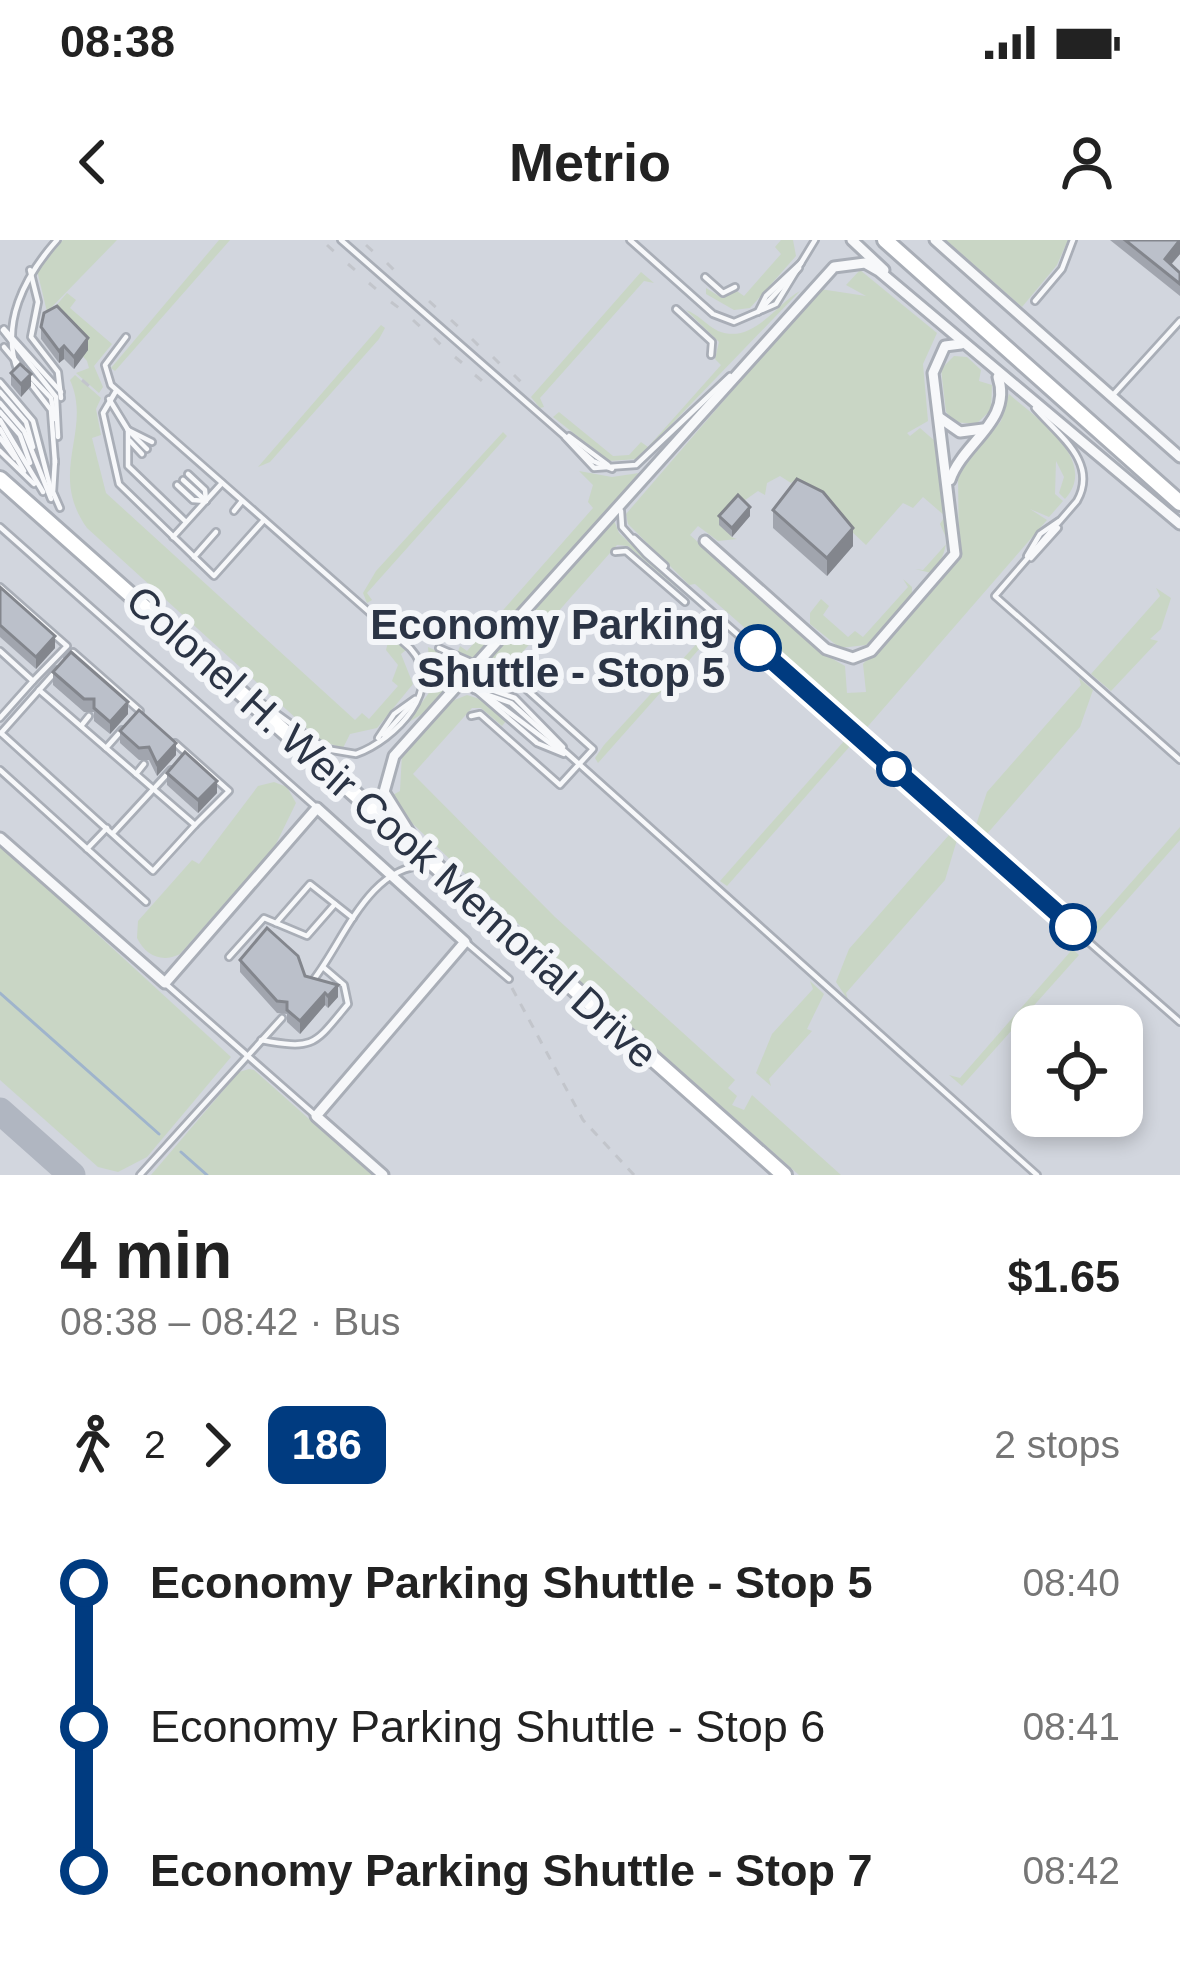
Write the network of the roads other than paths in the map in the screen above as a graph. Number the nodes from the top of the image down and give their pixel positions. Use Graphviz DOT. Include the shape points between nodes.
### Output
graph roads {
  1 [pos="57,240"];
  2 [pos="341,240"];
  3 [pos="629,240"];
  4 [pos="814,240"];
  5 [pos="852,240"];
  6 [pos="884,240"];
  7 [pos="935,240"];
  8 [pos="1073,240"];
  9 [pos="807,259"];
  10 [pos="30,270"];
  11 [pos="705,277"];
  12 [pos="735,286"];
  13 [pos="1035,301"];
  14 [pos="6,302"];
  15 [pos="676,309"];
  16 [pos="927,311"];
  17 [pos="758,312"];
  18 [pos="1180,321"];
  19 [pos="0,325"];
  20 [pos="126,337"];
  21 [pos="1,343"];
  22 [pos="971,349"];
  23 [pos="711,355"];
  24 [pos="991,367"];
  25 [pos="739,369"];
  26 [pos="0,382"];
  27 [pos="117,390"];
  28 [pos="0,392"];
  29 [pos="1112,396"];
  30 [pos="61,398"];
  31 [pos="110,399"];
  32 [pos="1029,400"];
  33 [pos="0,403"];
  34 [pos="937,407"];
  35 [pos="0,417"];
  36 [pos="60,422"];
  37 [pos="989,425"];
  38 [pos="0,429"];
  39 [pos="128,430"];
  40 [pos="562,433"];
  41 [pos="0,445"];
  42 [pos="1180,457"];
  43 [pos="36,463"];
  44 [pos="55,463"];
  45 [pos="612,469"];
  46 [pos="22,471"];
  47 [pos="644,477"];
  48 [pos="0,479"];
  49 [pos="34,480"];
  50 [pos="222,483"];
  51 [pos="949,486"];
  52 [pos="52,499"];
  53 [pos="206,501"];
  54 [pos="242,501"];
  55 [pos="1180,503"];
  56 [pos="60,508"];
  57 [pos="234,511"];
  58 [pos="264,520"];
  59 [pos="186,522"];
  60 [pos="1180,524"];
  61 [pos="0,526"];
  62 [pos="216,532"];
  63 [pos="173,537"];
  64 [pos="705,541"];
  65 [pos="615,552"];
  66 [pos="194,557"];
  67 [pos="1,589"];
  68 [pos="685,602"];
  69 [pos="439,648"];
  70 [pos="0,651"];
  71 [pos="475,664"];
  72 [pos="214,668"];
  73 [pos="33,681"];
  74 [pos="114,688"];
  75 [pos="39,690"];
  76 [pos="474,690"];
  77 [pos="449,694"];
  78 [pos="107,695"];
  79 [pos="419,696"];
  80 [pos="140,711"];
  81 [pos="89,716"];
  82 [pos="471,716"];
  83 [pos="0,718"];
  84 [pos="154,724"];
  85 [pos="80,726"];
  86 [pos="1,733"];
  87 [pos="375,743"];
  88 [pos="163,744"];
  89 [pos="106,748"];
  90 [pos="187,753"];
  91 [pos="1180,760"];
  92 [pos="574,761"];
  93 [pos="196,762"];
  94 [pos="144,764"];
  95 [pos="190,769"];
  96 [pos="0,770"];
  97 [pos="136,774"];
  98 [pos="154,789"];
  99 [pos="172,789"];
  100 [pos="229,790"];
  101 [pos="164,798"];
  102 [pos="238,798"];
  103 [pos="317,808"];
  104 [pos="195,825"];
  105 [pos="110,831"];
  106 [pos="0,838"];
  107 [pos="87,849"];
  108 [pos="426,856"];
  109 [pos="442,872"];
  110 [pos="393,874"];
  111 [pos="146,902"];
  112 [pos="335,904"];
  113 [pos="353,918"];
  114 [pos="276,922"];
  115 [pos="465,942"];
  116 [pos="230,957"];
  117 [pos="323,967"];
  118 [pos="509,979"];
  119 [pos="164,983"];
  120 [pos="310,983"];
  121 [pos="282,1018"];
  122 [pos="1180,1022"];
  123 [pos="261,1040"];
  124 [pos="246,1056"];
  125 [pos="316,1116"];
  126 [pos="140,1175"];
  127 [pos="383,1175"];
  128 [pos="784,1175"];
  129 [pos="1037,1175"];
  1 -- 10 [label="lane"];
  2 -- 40 [label="lane"];
  3 -- 17 [label="lane" via="726,321"];
  4 -- 9 [label="lane"];
  5 -- 16 [label="street"];
  6 -- 55 [label="street"];
  7 -- 29 [label="street"];
  8 -- 13 [label="lane"];
  9 -- 17 [label="lane"];
  9 -- 17 [label="lane" via="776,304"];
  10 -- 14 [label="lane"];
  10 -- 30 [label="lane" via="38,302 31,337 58,372"];
  11 -- 12 [label="lane" via="723,292"];
  15 -- 23 [label="lane" via="712,342"];
  16 -- 22 [label="street"];
  16 -- 25 [label="street" via="865,263 843,264 820,278"];
  18 -- 29 [label="lane"];
  19 -- 21 [label="lane"];
  19 -- 30 [label="lane"];
  19 -- 36 [label="lane" via="56,397"];
  20 -- 27 [label="lane" via="105,365"];
  21 -- 44 [label="lane" via="48,404"];
  22 -- 24 [label="street"];
  22 -- 34 [label="street" via="952,342 939,353"];
  24 -- 32 [label="street"];
  24 -- 37 [label="street" via="1002,395"];
  25 -- 45 [label="lane" via="648,458"];
  25 -- 47 [label="street"];
  26 -- 52 [label="lane" via="33,421"];
  27 -- 31 [label="lane"];
  27 -- 50 [label="lane"];
  28 -- 43 [label="lane" via="26,422"];
  29 -- 42 [label="street"];
  30 -- 36 [label="lane"];
  31 -- 39 [label="lane"];
  31 -- 63 [label="lane" via="104,413 116,479"];
  32 -- 60 [label="street"];
  32 -- 91 [label="lane" via="1084,469 1082,494 995,596"];
  33 -- 43 [label="lane" via="24,431"];
  34 -- 37 [label="street" via="951,430"];
  34 -- 51 [label="street"];
  35 -- 49 [label="lane"];
  36 -- 44 [label="lane"];
  37 -- 51 [label="street"];
  38 -- 46 [label="lane"];
  39 -- 39 [label="lane" via="131,445 147,449 142,432"];
  39 -- 59 [label="lane" via="128,466"];
  40 -- 45 [label="lane"];
  40 -- 45 [label="lane" via="589,465"];
  41 -- 46 [label="lane"];
  41 -- 46 [label="lane"];
  43 -- 52 [label="lane"];
  44 -- 52 [label="lane"];
  46 -- 49 [label="lane"];
  47 -- 71 [label="street"];
  47 -- 122 [label="lane" via="620,515 629,535"];
  48 -- 72 [label="street, Colonel H. Weir Cook Memorial Drive"];
  49 -- 52 [label="lane"];
  50 -- 53 [label="lane"];
  50 -- 54 [label="lane"];
  51 -- 64 [label="street" via="955,554 859,657 826,649"];
  52 -- 56 [label="lane"];
  53 -- 53 [label="lane" via="193,500 183,480 205,490"];
  53 -- 59 [label="lane"];
  54 -- 57 [label="lane"];
  54 -- 58 [label="lane"];
  58 -- 66 [label="lane" via="214,576"];
  58 -- 79 [label="lane" via="418,658"];
  59 -- 63 [label="lane"];
  61 -- 103 [label="lane"];
  62 -- 66 [label="lane"];
  63 -- 66 [label="lane"];
  65 -- 68 [label="lane" via="626,551"];
  67 -- 73 [label="lane" via="67,646"];
  69 -- 71 [label="lane"];
  70 -- 73 [label="lane"];
  71 -- 77 [label="street"];
  71 -- 92 [label="lane" via="514,671 593,749"];
  72 -- 87 [label="lane" via="326,749 356,754"];
  72 -- 108 [label="street, Colonel H. Weir Cook Memorial Drive"];
  73 -- 83 [label="lane"];
  74 -- 75 [label="lane" via="73,652"];
  74 -- 78 [label="lane"];
  74 -- 80 [label="lane"];
  75 -- 85 [label="lane"];
  75 -- 86 [label="lane"];
  76 -- 77 [label="lane"];
  76 -- 92 [label="lane" via="537,743"];
  76 -- 92 [label="lane" via="504,698"];
  77 -- 108 [label="street" via="384,778 386,798"];
  79 -- 87 [label="lane"];
  79 -- 87 [label="lane" via="397,731"];
  80 -- 84 [label="lane"];
  80 -- 89 [label="lane"];
  81 -- 85 [label="lane"];
  82 -- 92 [label="lane" via="480,714 560,785"];
  85 -- 89 [label="lane"];
  86 -- 105 [label="lane"];
  88 -- 90 [label="lane" via="169,737"];
  89 -- 97 [label="lane"];
  90 -- 93 [label="lane"];
  90 -- 98 [label="lane"];
  92 -- 129 [label="lane"];
  93 -- 95 [label="lane"];
  93 -- 100 [label="lane"];
  94 -- 97 [label="lane"];
  96 -- 107 [label="lane"];
  97 -- 98 [label="lane"];
  98 -- 101 [label="lane"];
  98 -- 105 [label="lane"];
  99 -- 101 [label="lane"];
  100 -- 102 [label="lane"];
  100 -- 104 [label="lane"];
  101 -- 104 [label="lane"];
  103 -- 110 [label="street"];
  103 -- 119 [label="street"];
  104 -- 105 [label="lane" via="153,872"];
  105 -- 107 [label="lane"];
  106 -- 119 [label="street"];
  107 -- 111 [label="lane"];
  108 -- 109 [label="street, Colonel H. Weir Cook Memorial Drive"];
  109 -- 110 [label="lane" via="418,866"];
  109 -- 128 [label="street, Colonel H. Weir Cook Memorial Drive"];
  110 -- 113 [label="lane"];
  110 -- 115 [label="street"];
  112 -- 113 [label="lane"];
  112 -- 114 [label="lane" via="307,936"];
  112 -- 114 [label="lane" via="310,884"];
  113 -- 117 [label="lane"];
  114 -- 116 [label="lane" via="264,918"];
  115 -- 118 [label="lane"];
  115 -- 125 [label="street"];
  117 -- 120 [label="lane"];
  117 -- 123 [label="lane" via="344,985 348,1004 317,1041 300,1047"];
  119 -- 124 [label="lane"];
  121 -- 123 [label="lane"];
  123 -- 124 [label="lane"];
  124 -- 125 [label="lane"];
  124 -- 126 [label="lane"];
  125 -- 127 [label="street"];
}
